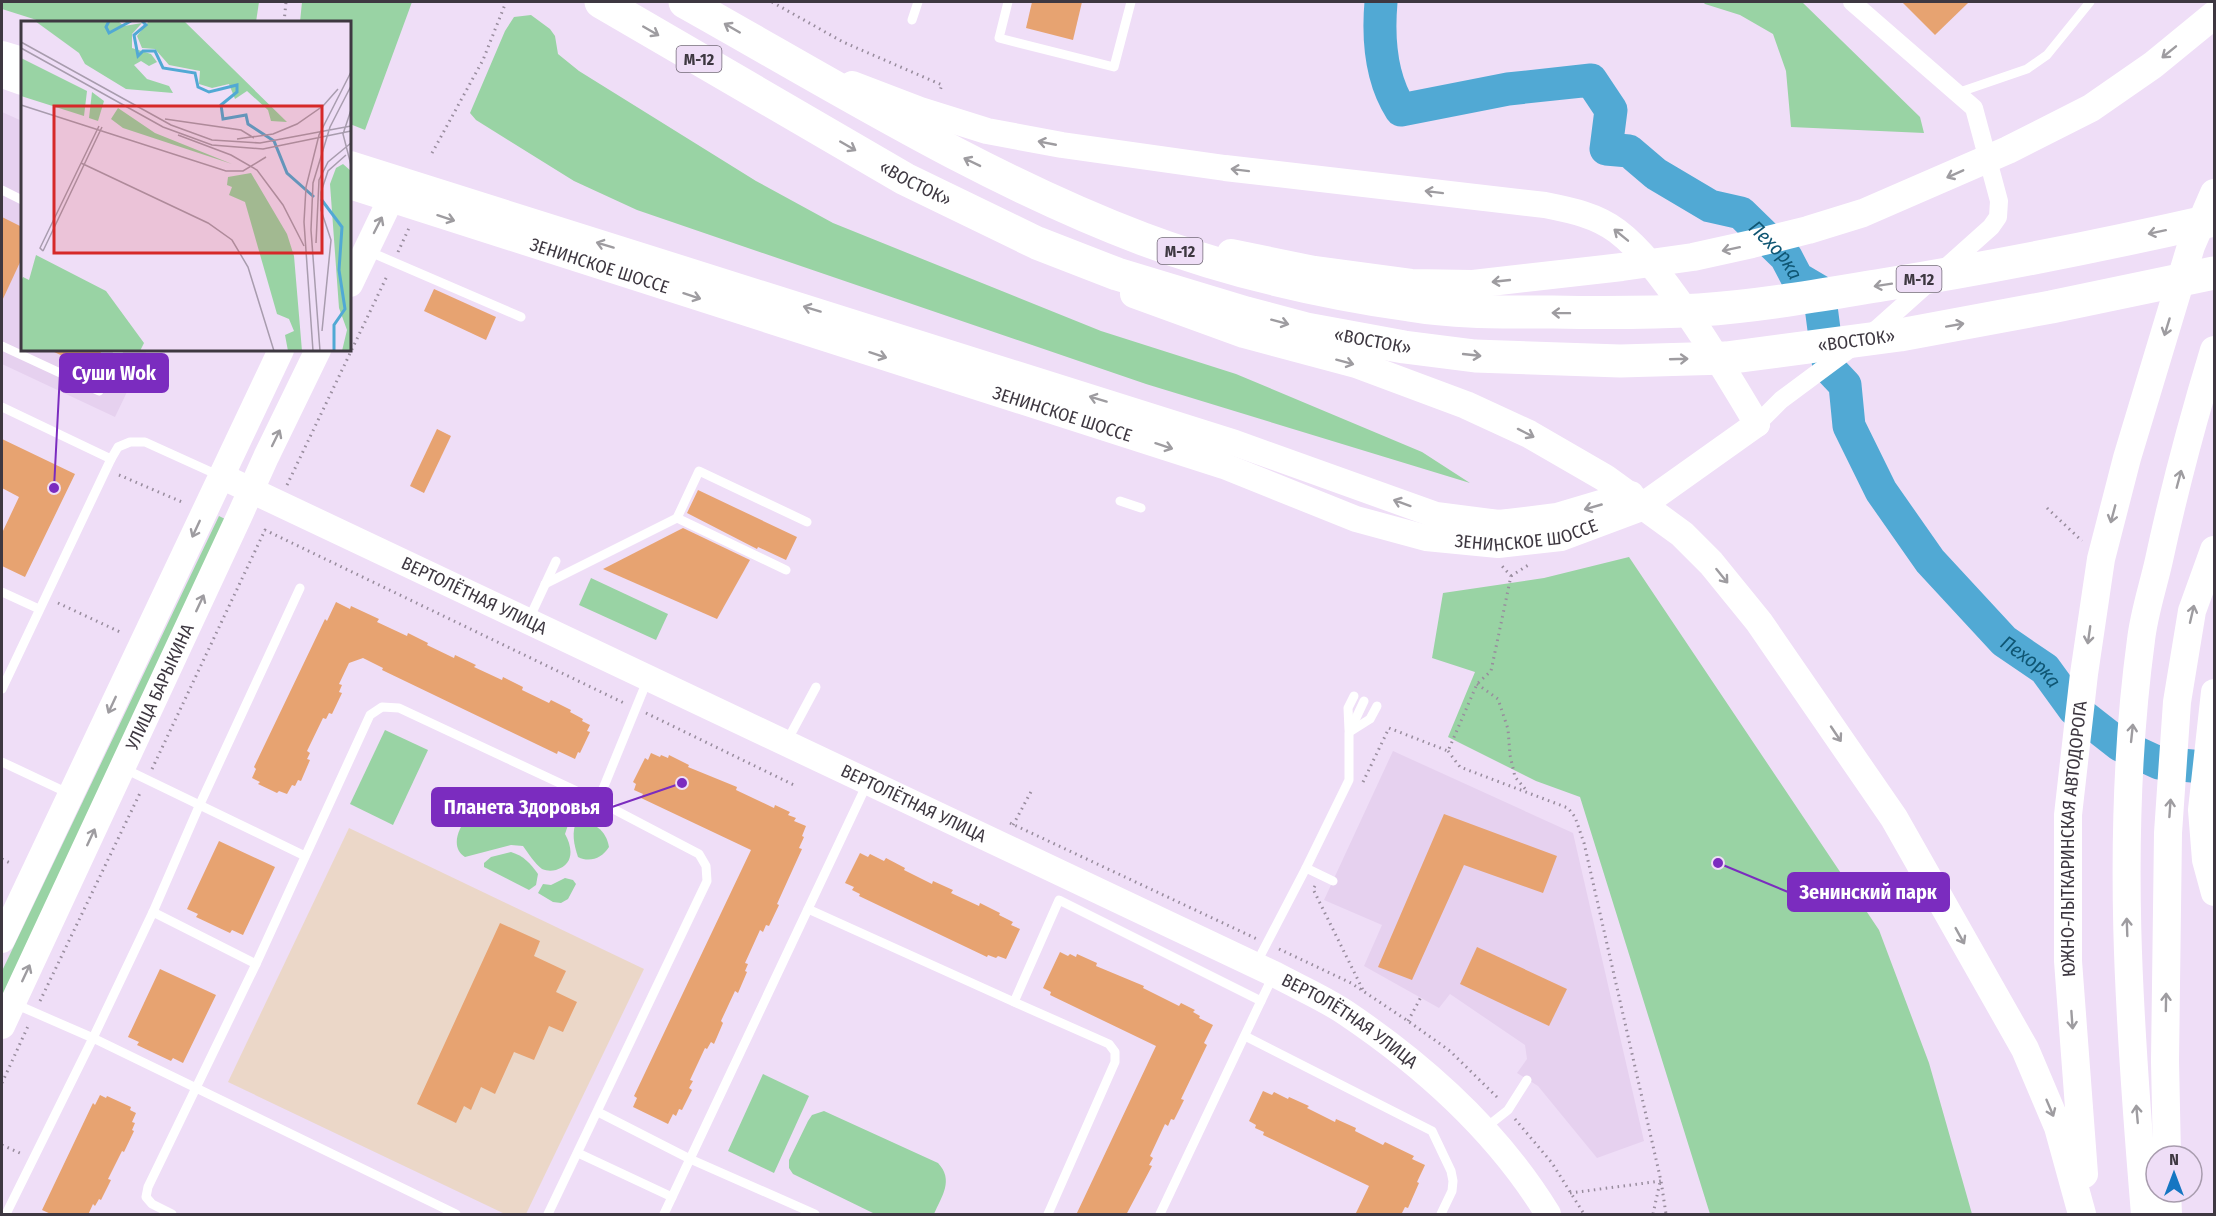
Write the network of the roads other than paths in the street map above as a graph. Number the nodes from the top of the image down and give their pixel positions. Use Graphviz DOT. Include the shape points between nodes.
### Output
graph roads {
  1 [pos="601,2"];
  2 [pos="685,2"];
  3 [pos="918,2"];
  4 [pos="1008,2"];
  5 [pos="1131,2"];
  6 [pos="2090,2"];
  7 [pos="1861,5"];
  8 [pos="2214,15"];
  9 [pos="912,20"];
  10 [pos="2,54"];
  11 [pos="779,55"];
  12 [pos="21,60"];
  13 [pos="2,75"];
  14 [pos="21,82"];
  15 [pos="1957,93"];
  16 [pos="905,179"];
  17 [pos="355,184"];
  18 [pos="2,190"];
  19 [pos="395,190"];
  20 [pos="2214,193"];
  21 [pos="21,200"];
  22 [pos="1068,207"];
  23 [pos="2214,220"];
  24 [pos="365,250"];
  25 [pos="2214,273"];
  26 [pos="351,282"];
  27 [pos="521,317"];
  28 [pos="2,346"];
  29 [pos="2214,350"];
  30 [pos="119,351"];
  31 [pos="281,351"];
  32 [pos="318,351"];
  33 [pos="2,407"];
  34 [pos="1757,424"];
  35 [pos="111,459"];
  36 [pos="221,476"];
  37 [pos="251,491"];
  38 [pos="1120,501"];
  39 [pos="1141,508"];
  40 [pos="677,518"];
  41 [pos="807,522"];
  42 [pos="2214,550"];
  43 [pos="556,561"];
  44 [pos="786,570"];
  45 [pos="545,584"];
  46 [pos="300,588"];
  47 [pos="2,591"];
  48 [pos="39,609"];
  49 [pos="528,622"];
  50 [pos="648,678"];
  51 [pos="816,687"];
  52 [pos="2,689"];
  53 [pos="1354,696"];
  54 [pos="1364,701"];
  55 [pos="2213,703"];
  56 [pos="1377,706"];
  57 [pos="1349,733"];
  58 [pos="786,743"];
  59 [pos="2,762"];
  60 [pos="123,768"];
  61 [pos="868,782"];
  62 [pos="70,794"];
  63 [pos="598,801"];
  64 [pos="200,804"];
  65 [pos="305,856"];
  66 [pos="1306,868"];
  67 [pos="1333,881"];
  68 [pos="1064,888"];
  69 [pos="2214,893"];
  70 [pos="807,909"];
  71 [pos="153,912"];
  72 [pos="2,940"];
  73 [pos="1270,963"];
  74 [pos="256,964"];
  75 [pos="1261,1001"];
  76 [pos="1014,1002"];
  77 [pos="23,1008"];
  78 [pos="2,1026"];
  79 [pos="1245,1036"];
  80 [pos="93,1038"];
  81 [pos="1527,1080"];
  82 [pos="195,1088"];
  83 [pos="597,1112"];
  84 [pos="1484,1129"];
  85 [pos="2167,1144"];
  86 [pos="578,1153"];
  87 [pos="690,1159"];
  88 [pos="672,1197"];
  89 [pos="1162,1212"];
  90 [pos="6,1215"];
  91 [pos="171,1215"];
  92 [pos="456,1215"];
  93 [pos="548,1215"];
  94 [pos="664,1215"];
  95 [pos="815,1215"];
  96 [pos="1048,1215"];
  97 [pos="1172,1215"];
  98 [pos="1441,1215"];
  99 [pos="1548,1215"];
  100 [pos="2082,1215"];
  101 [pos="2087,1215"];
  102 [pos="2145,1215"];
  1 -- 16 [label="highway, «ВОСТОК» / М-12, one-way"];
  11 -- 2 [label="highway, М-12, one-way"];
  3 -- 9 [label="lane"];
  4 -- 5 [label="lane" via="999,38 1114,67"];
  6 -- 15 [label="lane" via="2047,55 2027,69"];
  7 -- 15 [label="street"];
  8 -- 22 [label="main road, one-way" via="2153,65 2091,108 2008,150 1863,213 1693,257 1473,284 1411,283 1314,270 1218,250"];
  10 -- 12 [label="street"];
  22 -- 11 [label="highway, М-12, one-way" via="884,117"];
  34 -- 11 [label="street, one-way" via="1687,311 1639,251 1617,231 1585,214 1545,205 1225,168 998,133 920,110"];
  13 -- 14 [label="street"];
  15 -- 34 [label="street" via="1974,108 2000,201 1998,217 1878,328"];
  16 -- 25 [label="highway, «ВОСТОК» / М-12, one-way" via="1037,243 1178,293 1306,329 1475,356 1620,362 1726,358 1900,335"];
  16 -- 100 [label="main road, one-way" via="1042,256 1131,293 1244,334 1356,364 1466,405 1529,434 1605,478 1682,534 1759,622 1894,818 2025,1049 2058,1127"];
  17 -- 19 [label="street, ЗЕНИНСКОЕ ШОССЕ"];
  18 -- 21 [label="lane"];
  24 -- 19 [label="street, one-way"];
  19 -- 34 [label="street, ЗЕНИНСКОЕ ШОССЕ" via="1213,462 1356,519 1426,538 1498,545 1561,538 1636,510"];
  20 -- 101 [label="main road, ЮЖНО-ЛЫТКАРИНСКАЯ АВТОДОРОГА, one-way" via="2191,246 2127,458 2099,568 2084,674 2068,815 2068,961"];
  23 -- 22 [label="highway, М-12, one-way" via="2049,256 1809,298 1701,310 1620,313 1455,310 1411,306 1305,286 1144,239"];
  24 -- 26 [label="street"];
  24 -- 27 [label="lane"];
  28 -- 30 [label="lane" via="99,391"];
  102 -- 29 [label="main road, one-way" via="2130,1028 2126,880 2130,756 2141,638 2168,518"];
  31 -- 36 [label="street, УЛИЦА БАРЫКИНА"];
  37 -- 32 [label="street, УЛИЦА БАРЫКИНА, one-way"];
  33 -- 35 [label="lane"];
  35 -- 36 [label="lane" via="118,447 145,442"];
  35 -- 48 [label="lane"];
  36 -- 37 [label="street, ВЕРТОЛЁТНАЯ УЛИЦА"];
  36 -- 62 [label="street, УЛИЦА БАРЫКИНА, one-way"];
  37 -- 49 [label="street, ВЕРТОЛЁТНАЯ УЛИЦА"];
  60 -- 37 [label="street, УЛИЦА БАРЫКИНА, one-way"];
  38 -- 39 [label="lane"];
  40 -- 41 [label="lane" via="699,471"];
  40 -- 44 [label="lane"];
  40 -- 45 [label="lane"];
  85 -- 42 [label="main road, one-way" via="2168,833 2177,702 2192,611"];
  43 -- 45 [label="lane"];
  45 -- 49 [label="lane"];
  46 -- 64 [label="lane"];
  47 -- 48 [label="lane"];
  48 -- 52 [label="lane"];
  49 -- 50 [label="street, ВЕРТОЛЁТНАЯ УЛИЦА"];
  50 -- 58 [label="street, ВЕРТОЛЁТНАЯ УЛИЦА"];
  50 -- 63 [label="lane"];
  51 -- 58 [label="lane"];
  53 -- 57 [label="lane" via="1348,708"];
  54 -- 57 [label="lane"];
  55 -- 69 [label="street" via="2201,810 2205,860"];
  56 -- 57 [label="lane" via="1370,719"];
  57 -- 66 [label="lane" via="1349,780"];
  58 -- 61 [label="street, ВЕРТОЛЁТНАЯ УЛИЦА"];
  59 -- 62 [label="lane"];
  60 -- 64 [label="lane"];
  77 -- 60 [label="street, УЛИЦА БАРЫКИНА, one-way"];
  61 -- 68 [label="street, ВЕРТОЛЁТНАЯ УЛИЦА"];
  61 -- 70 [label="lane"];
  62 -- 72 [label="street, УЛИЦА БАРЫКИНА"];
  63 -- 65 [label="lane" via="399,708 382,707 370,715"];
  63 -- 83 [label="lane" via="699,854 706,866 707,881"];
  64 -- 65 [label="lane"];
  64 -- 71 [label="lane"];
  65 -- 74 [label="lane"];
  66 -- 67 [label="lane"];
  66 -- 73 [label="lane"];
  68 -- 73 [label="street, ВЕРТОЛЁТНАЯ УЛИЦА"];
  68 -- 75 [label="lane"];
  68 -- 76 [label="lane"];
  70 -- 76 [label="lane"];
  70 -- 87 [label="lane"];
  71 -- 74 [label="lane"];
  71 -- 80 [label="lane"];
  73 -- 75 [label="lane"];
  73 -- 84 [label="street, ВЕРТОЛЁТНАЯ УЛИЦА" via="1392,1046 1442,1087"];
  74 -- 82 [label="lane"];
  75 -- 79 [label="lane"];
  76 -- 96 [label="lane" via="1109,1044 1115,1052 1115,1062"];
  77 -- 78 [label="street, УЛИЦА БАРЫКИНА"];
  77 -- 80 [label="lane"];
  79 -- 89 [label="lane"];
  79 -- 98 [label="lane" via="1431,1131 1453,1181"];
  80 -- 82 [label="lane"];
  80 -- 90 [label="lane"];
  81 -- 84 [label="lane" via="1508,1110"];
  82 -- 91 [label="lane" via="146,1197"];
  82 -- 92 [label="lane"];
  83 -- 86 [label="lane"];
  83 -- 87 [label="lane"];
  84 -- 99 [label="street, ВЕРТОЛЁТНАЯ УЛИЦА" via="1509,1156"];
  86 -- 88 [label="lane"];
  86 -- 93 [label="lane"];
  87 -- 88 [label="lane"];
  87 -- 95 [label="lane"];
  88 -- 94 [label="lane"];
  89 -- 97 [label="lane"];
}
